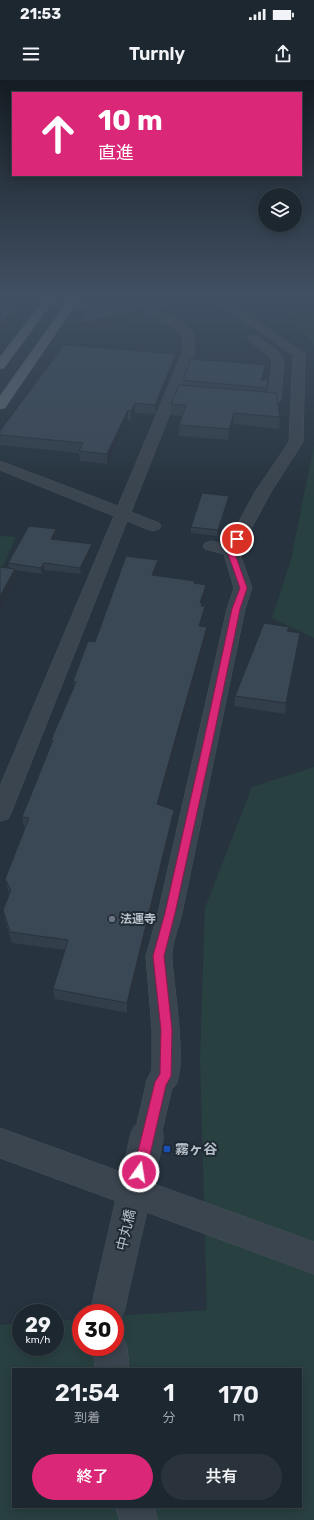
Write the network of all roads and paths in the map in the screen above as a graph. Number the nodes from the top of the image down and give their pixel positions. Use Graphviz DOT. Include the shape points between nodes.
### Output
graph roads {
  1 [pos="30,362"];
  2 [pos="184,362"];
  3 [pos="278,362"];
  4 [pos="299,362"];
  5 [pos="173,390"];
  6 [pos="189,392"];
  7 [pos="235,396"];
  8 [pos="0,405"];
  9 [pos="0,465"];
  10 [pos="124,513"];
  11 [pos="153,526"];
  12 [pos="211,546"];
  13 [pos="231,551"];
  14 [pos="0,814"];
  15 [pos="0,1143"];
  16 [pos="314,1258"];
  17 [pos="110,1304"];
  18 [pos="111,1356"];
  19 [pos="112,1368"];
  20 [pos="136,1508"];
  21 [pos="139,1520"];
  1 -- 8 [label="main road"];
  2 -- 5 [label="street"];
  3 -- 7 [label="street" via="274,400"];
  4 -- 13 [label="street" via="296,442 263,492"];
  5 -- 6 [label="street"];
  5 -- 10 [label="street"];
  9 -- 10 [label="street"];
  10 -- 11 [label="street"];
  10 -- 14 [label="street"];
  12 -- 13 [label="street"];
  13 -- 17 [label="street, 中丸橋, bridge" via="244,588 236,609 159,956 166,1030 166,1076 160,1082"];
  15 -- 16 [label="street"];
  18 -- 19 [label="street"];
  20 -- 21 [label="street"];
}
